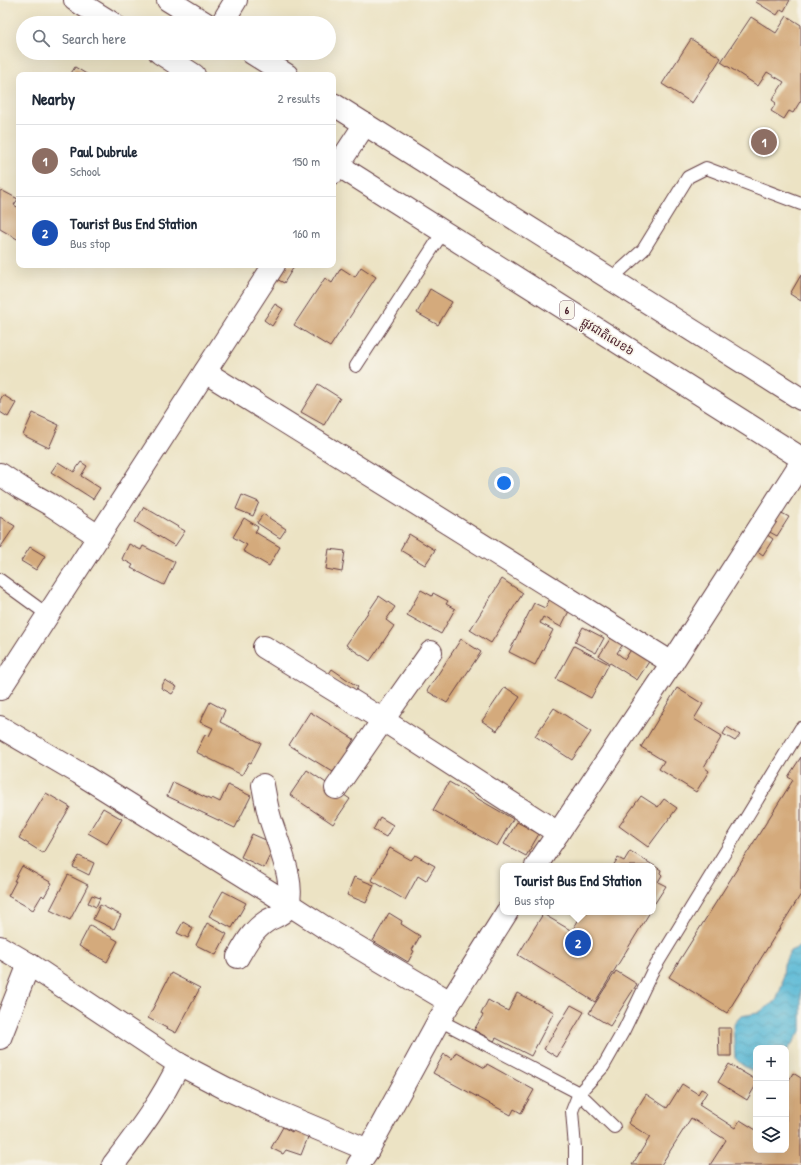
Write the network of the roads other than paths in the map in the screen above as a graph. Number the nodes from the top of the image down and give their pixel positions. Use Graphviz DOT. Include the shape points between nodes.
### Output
graph roads {
  1 [pos="76,0"];
  2 [pos="168,0"];
  3 [pos="236,0"];
  4 [pos="101,16"];
  5 [pos="194,16"];
  6 [pos="226,16"];
  7 [pos="171,60"];
  8 [pos="263,60"];
  9 [pos="189,72"];
  10 [pos="282,72"];
  11 [pos="336,106"];
  12 [pos="365,124"];
  13 [pos="336,166"];
  14 [pos="336,168"];
  15 [pos="801,204"];
  16 [pos="443,232"];
  17 [pos="272,268"];
  18 [pos="611,279"];
  19 [pos="356,366"];
  20 [pos="205,372"];
  21 [pos="801,399"];
  22 [pos="801,458"];
  23 [pos="801,463"];
  24 [pos="0,474"];
  25 [pos="98,536"];
  26 [pos="0,580"];
  27 [pos="48,615"];
  28 [pos="264,647"];
  29 [pos="431,652"];
  30 [pos="672,663"];
  31 [pos="0,689"];
  32 [pos="382,720"];
  33 [pos="0,727"];
  34 [pos="801,728"];
  35 [pos="264,785"];
  36 [pos="336,788"];
  37 [pos="558,833"];
  38 [pos="543,863"];
  39 [pos="288,904"];
  40 [pos="505,915"];
  41 [pos="0,947"];
  42 [pos="238,957"];
  43 [pos="29,964"];
  44 [pos="444,1011"];
  45 [pos="0,1038"];
  46 [pos="179,1064"];
  47 [pos="579,1094"];
  48 [pos="614,1127"];
  49 [pos="363,1158"];
  50 [pos="113,1165"];
  51 [pos="575,1165"];
  1 -- 4 [label="main road"];
  2 -- 5 [label="main road"];
  3 -- 6 [label="main road"];
  7 -- 9 [label="main road"];
  8 -- 10 [label="main road"];
  11 -- 12 [label="main road"];
  12 -- 13 [label="main road"];
  12 -- 18 [label="main road"];
  14 -- 16 [label="main road, ផ្លូវជាតិលេខ៦ / 6"];
  15 -- 18 [label="lane" via="706,168 688,177 643,250"];
  16 -- 19 [label="lane"];
  16 -- 22 [label="main road, ផ្លូវជាតិលេខ៦ / 6"];
  17 -- 20 [label="main road"];
  18 -- 21 [label="main road"];
  20 -- 25 [label="main road"];
  20 -- 30 [label="main road"];
  23 -- 30 [label="main road"];
  24 -- 25 [label="main road"];
  25 -- 27 [label="main road"];
  26 -- 27 [label="lane"];
  27 -- 31 [label="main road"];
  28 -- 32 [label="main road"];
  29 -- 32 [label="main road"];
  30 -- 37 [label="main road"];
  32 -- 36 [label="main road"];
  32 -- 37 [label="main road"];
  33 -- 39 [label="main road" via="79,773"];
  34 -- 47 [label="lane" via="652,972 606,1061"];
  35 -- 39 [label="main road" via="269,816 287,870"];
  37 -- 38 [label="main road"];
  39 -- 42 [label="main road" via="278,916 256,929"];
  39 -- 44 [label="main road"];
  40 -- 44 [label="main road"];
  41 -- 43 [label="main road"];
  43 -- 45 [label="main road"];
  43 -- 46 [label="main road"];
  44 -- 47 [label="lane"];
  44 -- 49 [label="main road"];
  46 -- 49 [label="main road"];
  46 -- 50 [label="main road" via="162,1098"];
  47 -- 48 [label="lane"];
  47 -- 51 [label="lane" via="572,1111"];
}
